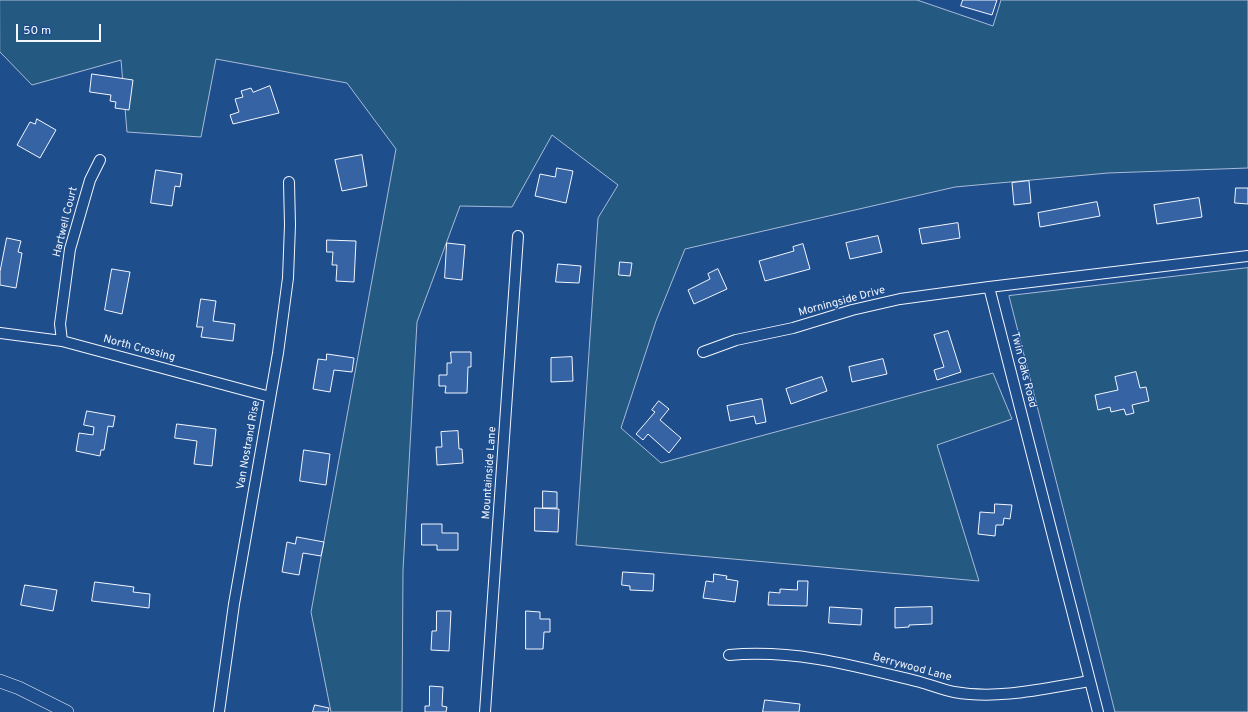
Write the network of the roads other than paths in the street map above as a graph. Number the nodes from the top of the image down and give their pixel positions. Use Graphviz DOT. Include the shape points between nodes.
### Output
graph roads {
  1 [pos="100,160"];
  2 [pos="289,182"];
  3 [pos="518,236"];
  4 [pos="1248,256"];
  5 [pos="989,287"];
  6 [pos="0,333"];
  7 [pos="62,341"];
  8 [pos="703,352"];
  9 [pos="270,396"];
  10 [pos="729,655"];
  11 [pos="0,681"];
  12 [pos="1090,681"];
  13 [pos="67,712"];
  14 [pos="219,712"];
  15 [pos="485,712"];
  16 [pos="1098,712"];
  1 -- 7 [label="street, Hartwell Court" via="90,180 70,249 60,324"];
  2 -- 9 [label="street, Van Nostrand Rise" via="288,278"];
  3 -- 15 [label="street, Mountainside Lane"];
  4 -- 5 [label="street"];
  5 -- 8 [label="street, Morningside Drive" via="852,310 793,328 736,340"];
  5 -- 12 [label="street, Twin Oaks Road"];
  6 -- 7 [label="street, North Crossing"];
  7 -- 9 [label="street, North Crossing"];
  9 -- 14 [label="street, Van Nostrand Rise" via="234,604"];
  10 -- 12 [label="street, Berrywood Lane" via="784,654 826,659 954,692 1026,692"];
  11 -- 13 [label="street"];
  12 -- 16 [label="street, Twin Oaks Road"];
}
